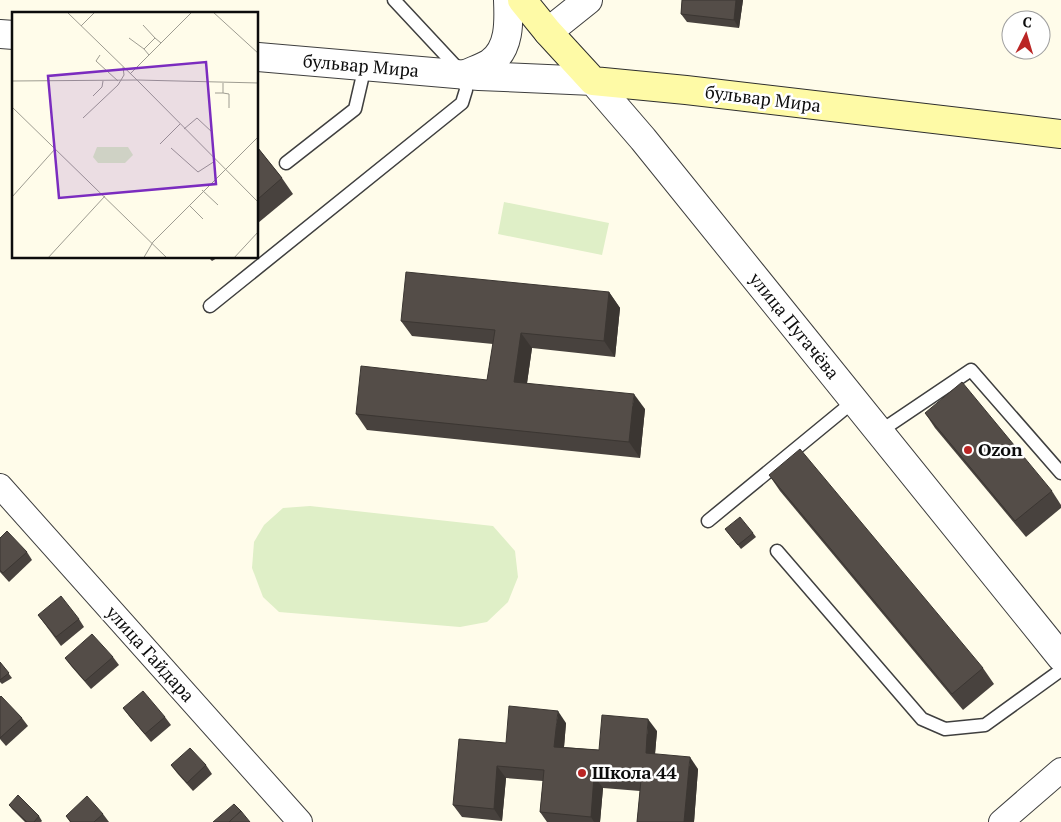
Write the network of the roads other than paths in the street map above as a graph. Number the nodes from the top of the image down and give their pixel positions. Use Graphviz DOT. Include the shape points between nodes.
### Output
graph roads {
  1 [pos="394,0"];
  2 [pos="508,0"];
  3 [pos="522,0"];
  4 [pos="588,0"];
  5 [pos="548,32"];
  6 [pos="259,56"];
  7 [pos="365,66"];
  8 [pos="464,75"];
  9 [pos="593,81"];
  10 [pos="1061,134"];
  11 [pos="286,163"];
  12 [pos="210,306"];
  13 [pos="854,401"];
  14 [pos="880,432"];
  15 [pos="1061,473"];
  16 [pos="2,491"];
  17 [pos="708,521"];
  18 [pos="777,552"];
  19 [pos="1061,657"];
  20 [pos="1061,670"];
  21 [pos="1061,770"];
  22 [pos="300,822"];
  23 [pos="1001,822"];
  1 -- 8 [label="lane"];
  2 -- 8 [label="street" via="509,22 500,53"];
  3 -- 5 [label="main road, улица Пугачёва"];
  4 -- 5 [label="street"];
  5 -- 9 [label="main road, улица Пугачёва"];
  6 -- 7 [label="street, бульвар Мира"];
  7 -- 8 [label="street, бульвар Мира"];
  7 -- 11 [label="lane" via="355,109"];
  8 -- 9 [label="street, бульвар Мира"];
  8 -- 12 [label="lane" via="466,90 462,103"];
  9 -- 10 [label="main road, бульвар Мира"];
  9 -- 13 [label="street, улица Пугачёва"];
  13 -- 14 [label="street, улица Пугачёва"];
  13 -- 17 [label="lane"];
  14 -- 15 [label="lane" via="971,370"];
  14 -- 19 [label="street, улица Пугачёва"];
  16 -- 22 [label="street, улица Гайдара"];
  18 -- 20 [label="lane" via="922,719 945,729 985,725"];
  21 -- 23 [label="street"];
}
